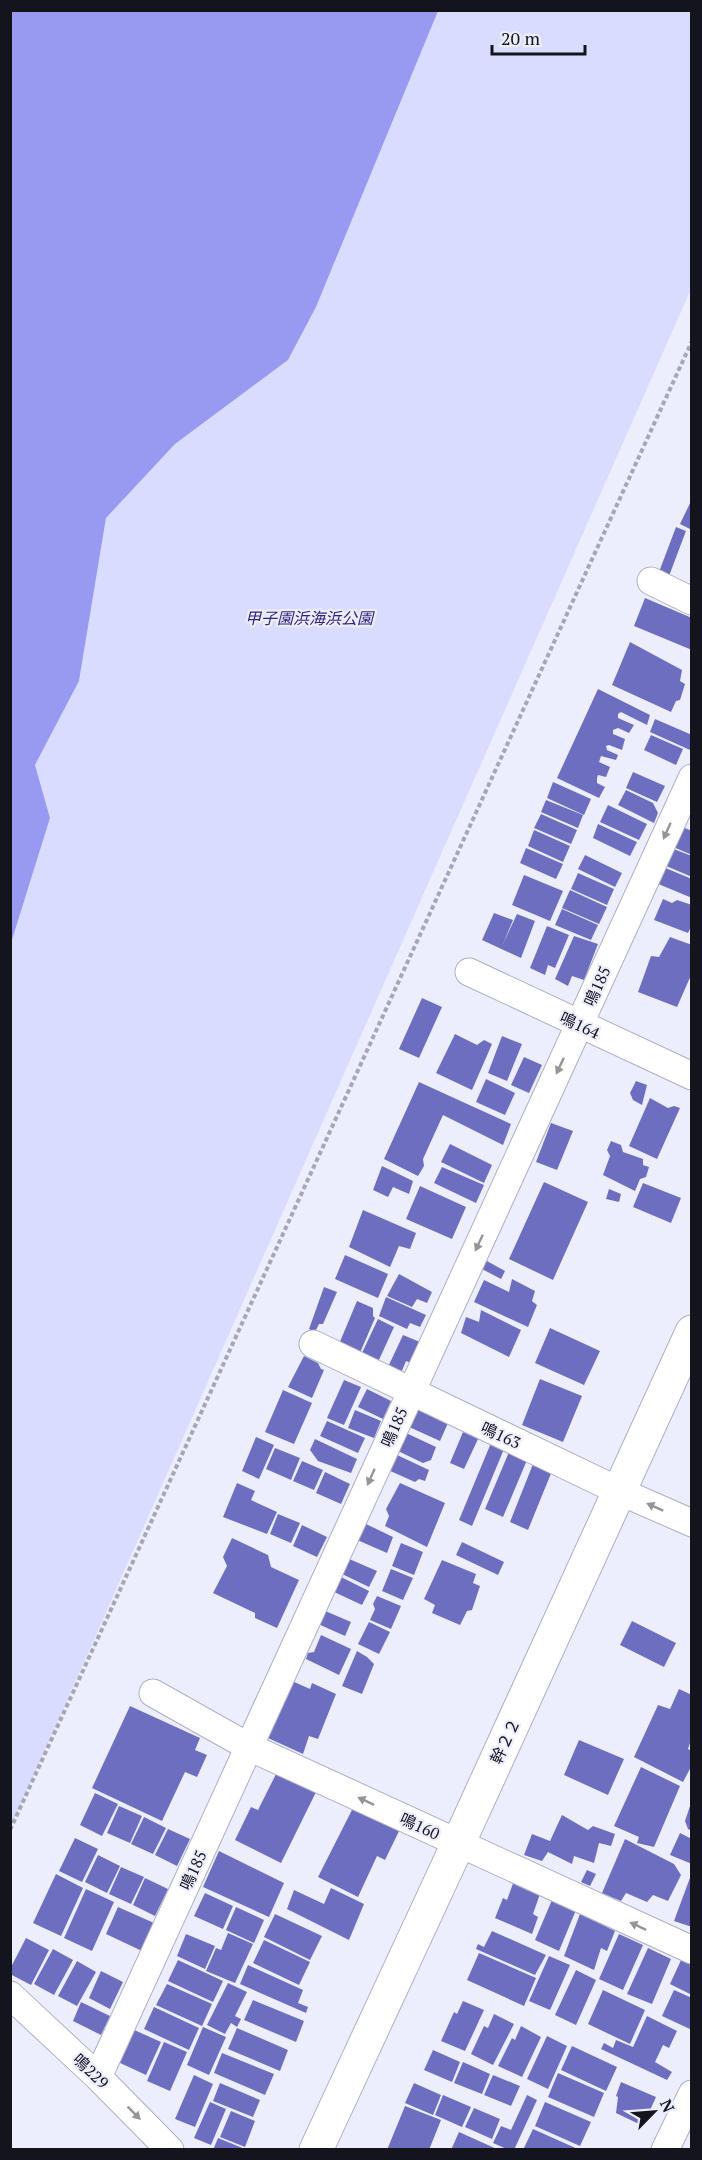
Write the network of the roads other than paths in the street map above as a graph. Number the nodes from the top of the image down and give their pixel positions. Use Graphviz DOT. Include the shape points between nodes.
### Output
graph roads {
  1 [pos="651,581"];
  2 [pos="692,601"];
  3 [pos="692,778"];
  4 [pos="469,972"];
  5 [pos="579,1025"];
  6 [pos="692,1076"];
  7 [pos="692,1332"];
  8 [pos="313,1344"];
  9 [pos="410,1392"];
  10 [pos="620,1491"];
  11 [pos="692,1522"];
  12 [pos="153,1693"];
  13 [pos="249,1747"];
  14 [pos="458,1844"];
  15 [pos="692,1950"];
  16 [pos="10,1995"];
  17 [pos="98,2078"];
  18 [pos="692,2094"];
  19 [pos="322,2148"];
  20 [pos="170,2150"];
  21 [pos="665,2150"];
  1 -- 2 [label="street"];
  3 -- 5 [label="street, 鳴185, one-way"];
  4 -- 5 [label="street, 鳴164"];
  5 -- 6 [label="street, 鳴164"];
  5 -- 9 [label="street, 鳴185, one-way"];
  7 -- 10 [label="street, 幹２２"];
  8 -- 9 [label="street, 鳴163"];
  9 -- 10 [label="street, 鳴163"];
  9 -- 13 [label="street, 鳴185, one-way"];
  11 -- 10 [label="street, 鳴163, one-way"];
  10 -- 14 [label="street, 幹２２"];
  12 -- 13 [label="street, 鳴160"];
  14 -- 13 [label="street, 鳴160, one-way"];
  13 -- 17 [label="street, 鳴185"];
  15 -- 14 [label="street, 鳴160, one-way"];
  14 -- 19 [label="street, 幹２２"];
  16 -- 17 [label="street, 鳴229"];
  17 -- 20 [label="street, 鳴229, one-way"];
  18 -- 21 [label="street"];
}
